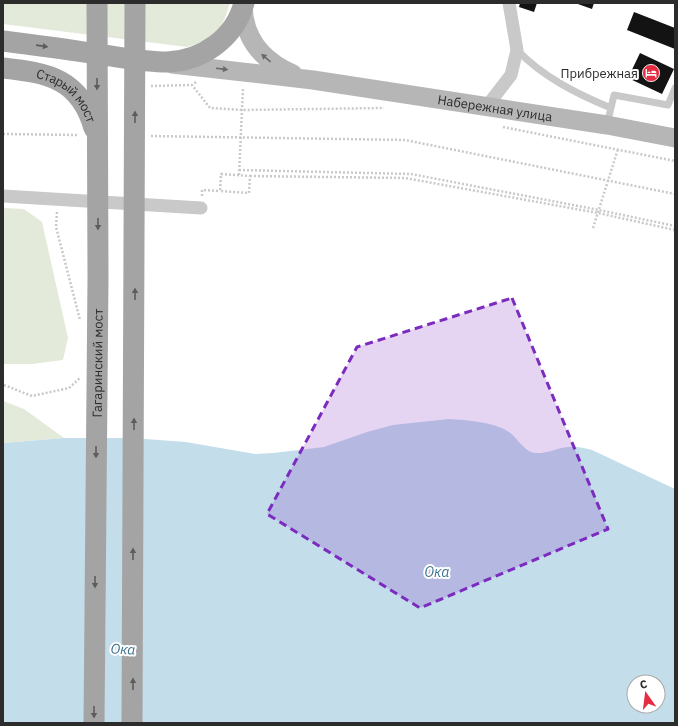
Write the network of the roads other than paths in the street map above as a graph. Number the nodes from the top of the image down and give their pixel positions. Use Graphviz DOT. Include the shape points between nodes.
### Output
graph roads {
  1 [pos="97,3"];
  2 [pos="135,3"];
  3 [pos="509,3"];
  4 [pos="243,5"];
  5 [pos="3,41"];
  6 [pos="517,50"];
  7 [pos="155,62"];
  8 [pos="3,68"];
  9 [pos="314,80"];
  10 [pos="675,88"];
  11 [pos="487,106"];
  12 [pos="609,117"];
  13 [pos="675,138"];
  14 [pos="98,157"];
  15 [pos="3,196"];
  16 [pos="201,208"];
  17 [pos="94,723"];
  18 [pos="132,723"];
  1 -- 14 [label="main road, Гагаринский мост, one-way, bridge"];
  18 -- 2 [label="main road, one-way, bridge"];
  3 -- 6 [label="street"];
  4 -- 7 [label="main road" via="231,30 214,47 181,60"];
  9 -- 4 [label="main road, one-way" via="277,67 257,50 245,26"];
  5 -- 7 [label="main road, one-way"];
  6 -- 11 [label="street" via="511,75"];
  6 -- 12 [label="lane" via="531,64"];
  7 -- 9 [label="main road, one-way"];
  8 -- 14 [label="main road, Старый мост, bridge" via="42,74 64,82 71,88 79,96 91,118"];
  9 -- 11 [label="main road, Набережная улица"];
  10 -- 12 [label="lane" via="668,105 614,94"];
  11 -- 12 [label="main road, Набережная улица"];
  12 -- 13 [label="main road, Набережная улица"];
  14 -- 17 [label="main road, Гагаринский мост, one-way, bridge"];
  15 -- 16 [label="street"];
}
